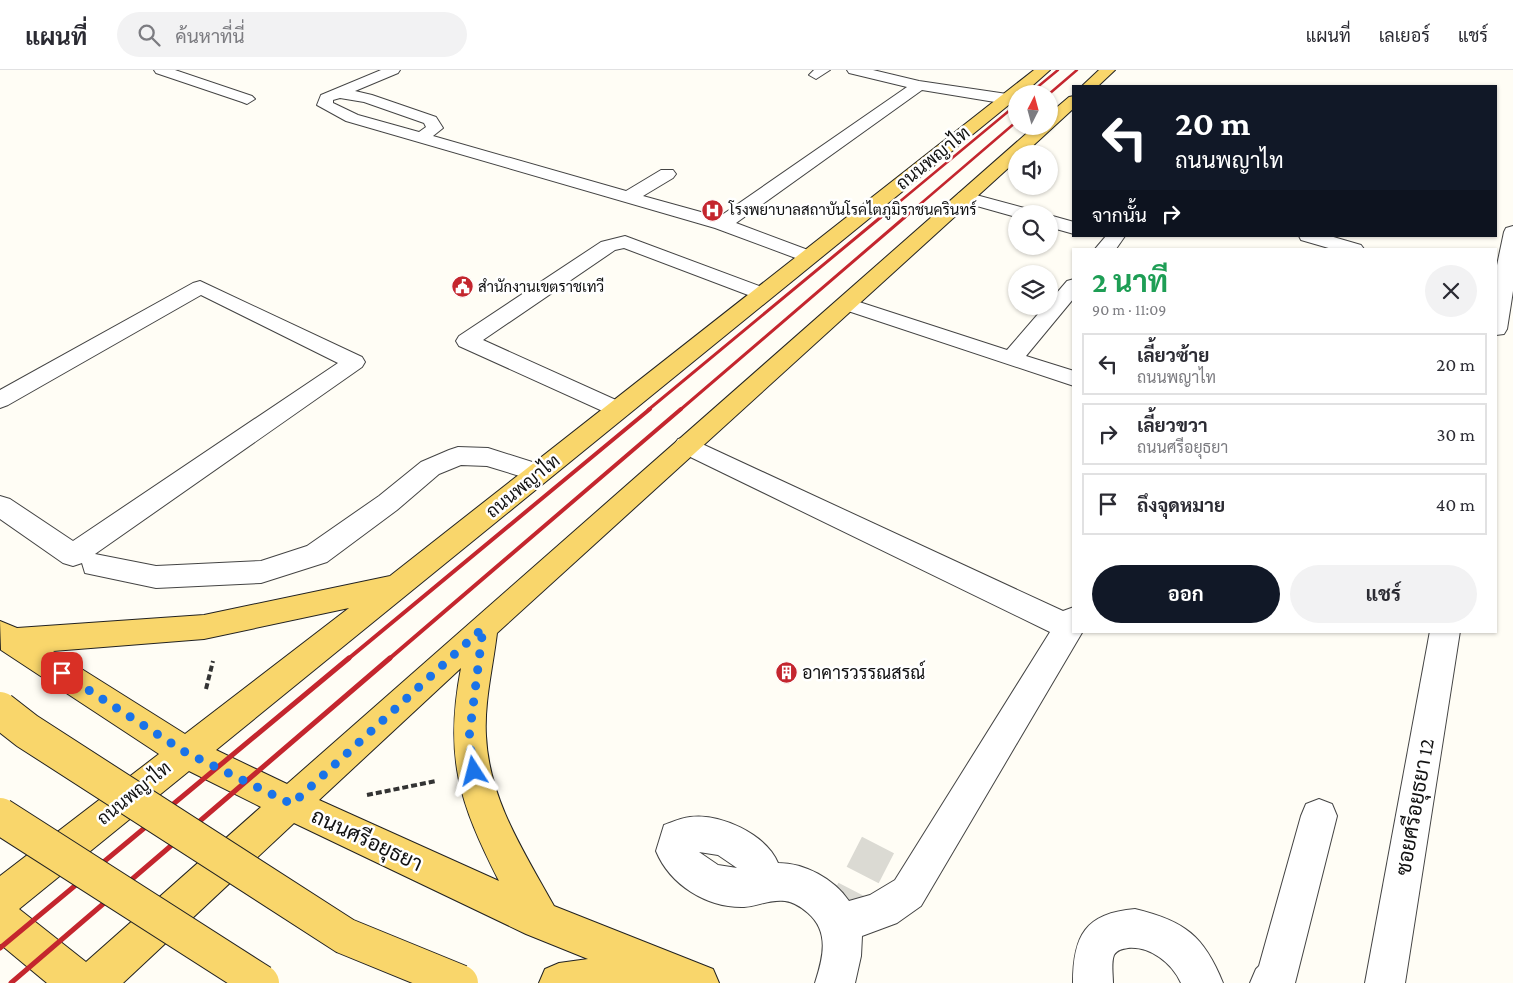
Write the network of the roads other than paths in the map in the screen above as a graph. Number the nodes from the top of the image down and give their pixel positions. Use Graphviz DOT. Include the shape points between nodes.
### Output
graph roads {
  1 [pos="161,70"];
  2 [pos="393,70"];
  3 [pos="854,70"];
  4 [pos="1043,70"];
  5 [pos="1108,70"];
  6 [pos="918,84"];
  7 [pos="1090,85"];
  8 [pos="338,93"];
  9 [pos="248,99"];
  10 [pos="1007,99"];
  11 [pos="1072,102"];
  12 [pos="1058,114"];
  13 [pos="1034,135"];
  14 [pos="423,136"];
  15 [pos="667,174"];
  16 [pos="629,197"];
  17 [pos="965,197"];
  18 [pos="1008,209"];
  19 [pos="722,224"];
  20 [pos="1058,224"];
  21 [pos="1510,224"];
  22 [pos="1072,227"];
  23 [pos="1312,237"];
  24 [pos="1350,248"];
  25 [pos="809,257"];
  26 [pos="1072,287"];
  27 [pos="1500,288"];
  28 [pos="763,294"];
  29 [pos="846,304"];
  30 [pos="1497,320"];
  31 [pos="1012,357"];
  32 [pos="1072,378"];
  33 [pos="0,400"];
  34 [pos="618,410"];
  35 [pos="687,445"];
  36 [pos="539,473"];
  37 [pos="0,506"];
  38 [pos="95,566"];
  39 [pos="399,585"];
  40 [pos="1072,623"];
  41 [pos="483,628"];
  42 [pos="1445,633"];
  43 [pos="6,637"];
  44 [pos="0,710"];
  45 [pos="185,752"];
  46 [pos="292,804"];
  47 [pos="0,816"];
  48 [pos="1319,816"];
  49 [pos="768,883"];
  50 [pos="0,900"];
  51 [pos="0,919"];
  52 [pos="540,920"];
  53 [pos="838,923"];
  54 [pos="661,969"];
  55 [pos="1089,976"];
  56 [pos="79,983"];
  57 [pos="93,983"];
  58 [pos="261,983"];
  59 [pos="460,983"];
  60 [pos="560,983"];
  61 [pos="699,983"];
  62 [pos="835,983"];
  63 [pos="1203,983"];
  64 [pos="1270,983"];
  65 [pos="1385,983"];
  1 -- 9 [label="street"];
  2 -- 8 [label="street"];
  3 -- 6 [label="street"];
  4 -- 10 [label="main road, ถนนพญาไท"];
  5 -- 7 [label="main road"];
  6 -- 10 [label="street"];
  6 -- 19 [label="street"];
  8 -- 14 [label="street" via="367,98 430,120 435,128"];
  8 -- 14 [label="street" via="326,98 325,105 352,118"];
  10 -- 25 [label="main road, ถนนพญาไท"];
  11 -- 12 [label="main road"];
  13 -- 17 [label="main road"];
  14 -- 16 [label="street"];
  15 -- 16 [label="street"];
  16 -- 19 [label="street"];
  17 -- 18 [label="street"];
  17 -- 29 [label="main road"];
  19 -- 25 [label="street"];
  20 -- 22 [label="street"];
  21 -- 27 [label="street"];
  23 -- 24 [label="street"];
  25 -- 28 [label="main road, ถนนพญาไท"];
  26 -- 31 [label="street"];
  27 -- 30 [label="street"];
  28 -- 34 [label="main road, ถนนพญาไท"];
  28 -- 34 [label="street" via="625,242 608,246 467,341"];
  29 -- 31 [label="street"];
  29 -- 35 [label="main road"];
  31 -- 32 [label="street"];
  33 -- 37 [label="street" via="200,287 354,362 73,555"];
  34 -- 36 [label="main road, ถนนพญาไท"];
  35 -- 40 [label="street"];
  35 -- 41 [label="main road"];
  36 -- 38 [label="street" via="488,457 458,456 430,468 317,554 261,572 156,577"];
  36 -- 39 [label="main road, ถนนพญาไท"];
  39 -- 43 [label="main road" via="204,627"];
  39 -- 45 [label="main road, ถนนพญาไท"];
  40 -- 53 [label="street" via="908,893 888,908"];
  41 -- 46 [label="main road"];
  41 -- 52 [label="main road" via="469,738 474,771 483,806 498,840"];
  42 -- 65 [label="street, ซอยศรีอยุธยา 12"];
  43 -- 45 [label="main road, ถนนศรีอยุธยา"];
  44 -- 59 [label="main road, bridge" via="27,731 345,936"];
  45 -- 46 [label="main road, ถนนศรีอยุธยา"];
  45 -- 50 [label="main road, ถนนพญาไท"];
  46 -- 52 [label="main road, ถนนศรีอยุธยา"];
  46 -- 57 [label="main road"];
  47 -- 58 [label="main road, bridge"];
  48 -- 64 [label="street" via="1276,979"];
  49 -- 53 [label="street" via="782,881 812,890 828,905"];
  51 -- 56 [label="main road"];
  52 -- 54 [label="main road, ถนนศรีอยุธยา"];
  53 -- 62 [label="street" via="842,929 841,952"];
  54 -- 60 [label="main road"];
  54 -- 61 [label="main road, ถนนศรีอยุธยา"];
  55 -- 63 [label="street" via="1096,946 1106,935 1121,928 1139,927 1174,942 1190,958"];
}
